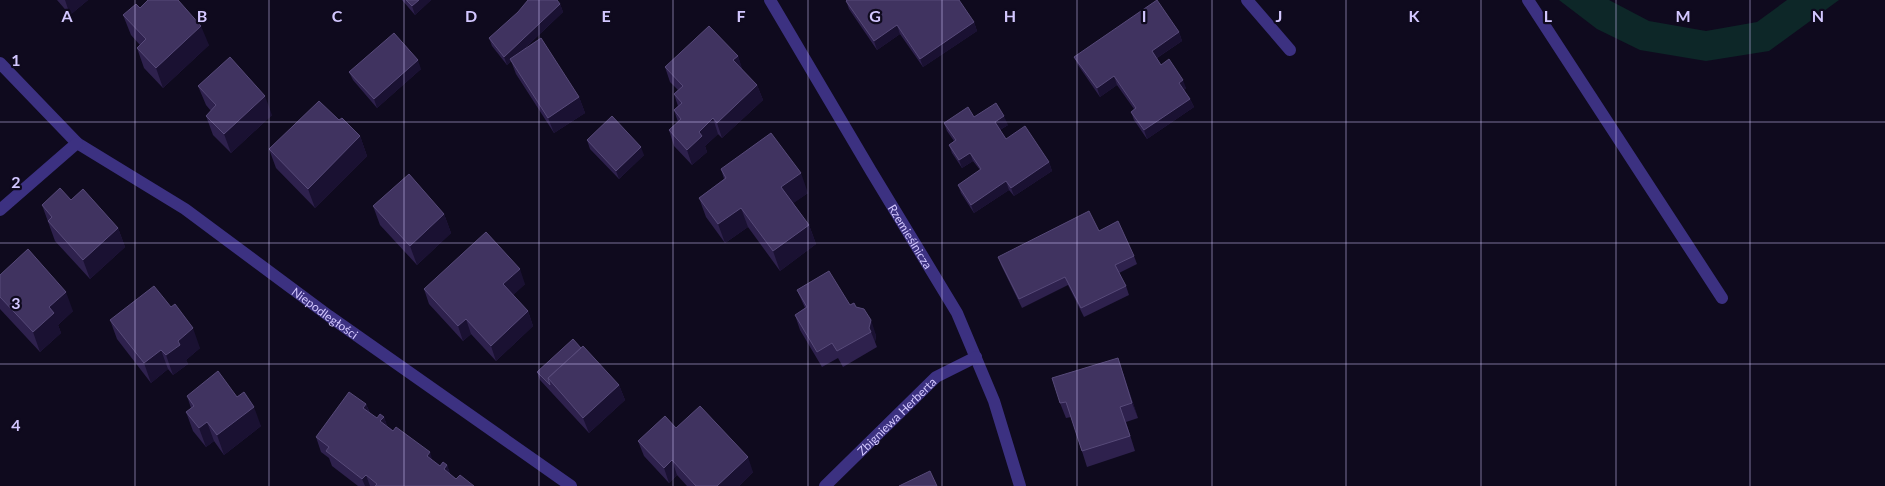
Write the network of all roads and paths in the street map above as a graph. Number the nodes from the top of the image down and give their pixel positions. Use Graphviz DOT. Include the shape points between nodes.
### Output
graph roads {
  1 [pos="770,0"];
  2 [pos="1247,0"];
  3 [pos="1528,0"];
  4 [pos="1290,50"];
  5 [pos="0,62"];
  6 [pos="77,143"];
  7 [pos="0,210"];
  8 [pos="1722,298"];
  9 [pos="976,357"];
  10 [pos="571,486"];
  11 [pos="825,486"];
  12 [pos="1020,486"];
  1 -- 9 [label="street, Rzemieślnicza" via="957,313"];
  2 -- 4 [label="street"];
  3 -- 8 [label="street"];
  5 -- 6 [label="street, Niepodległości"];
  6 -- 7 [label="street"];
  6 -- 10 [label="street, Niepodległości" via="185,209 329,316"];
  9 -- 11 [label="street, Zbigniewa Herberta" via="936,377"];
  9 -- 12 [label="street, Rzemieślnicza" via="994,401"];
}
